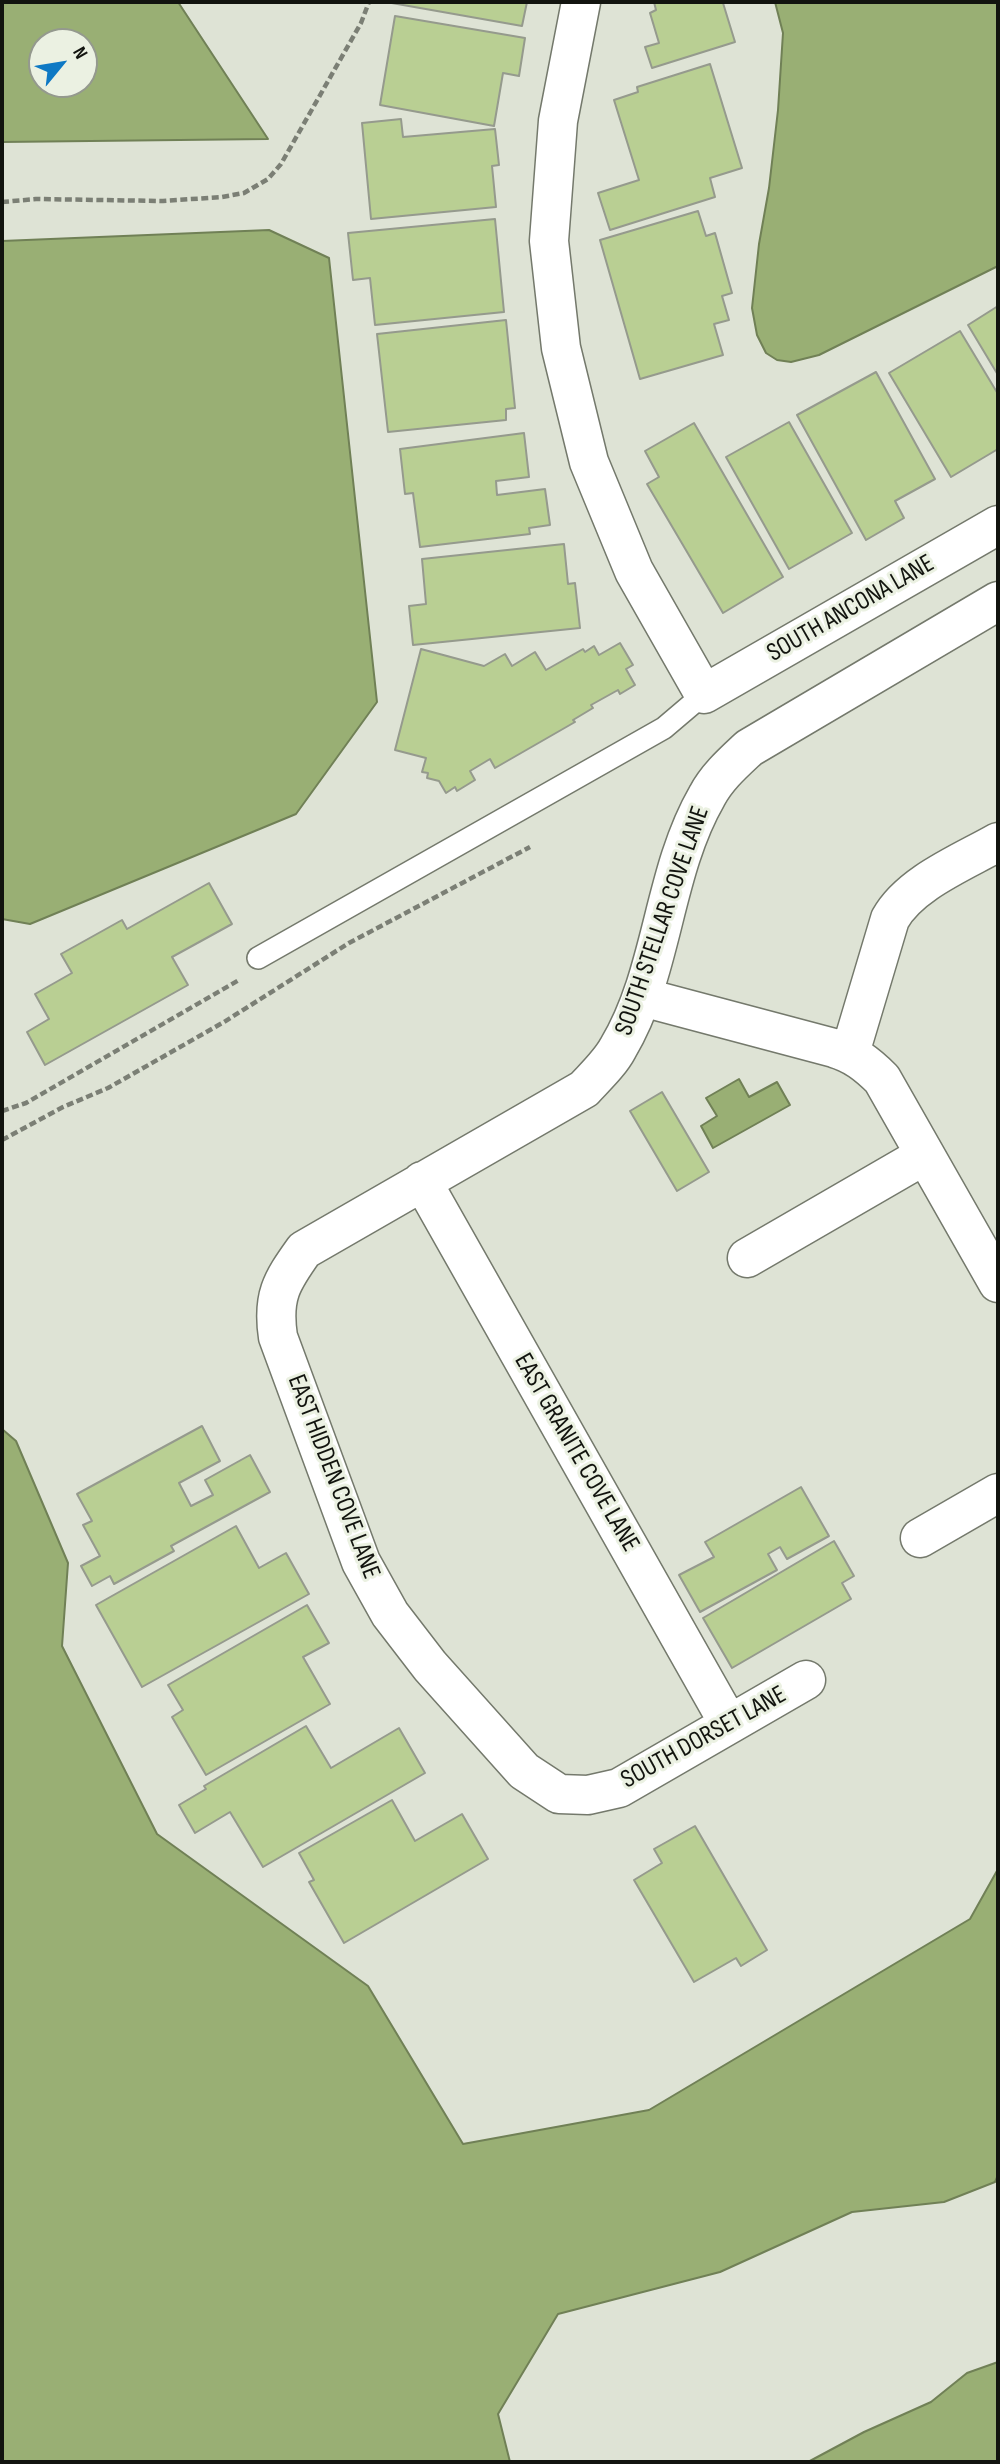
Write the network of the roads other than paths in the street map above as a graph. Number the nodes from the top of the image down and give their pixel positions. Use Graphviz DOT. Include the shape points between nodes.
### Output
graph roads {
  1 [pos="581,2"];
  2 [pos="998,525"];
  3 [pos="998,601"];
  4 [pos="704,694"];
  5 [pos="998,842"];
  6 [pos="258,958"];
  7 [pos="642,997"];
  8 [pos="850,1053"];
  9 [pos="925,1155"];
  10 [pos="422,1181"];
  11 [pos="747,1258"];
  12 [pos="998,1283"];
  13 [pos="276,1301"];
  14 [pos="998,1493"];
  15 [pos="920,1538"];
  16 [pos="806,1680"];
  17 [pos="729,1724"];
  18 [pos="559,1794"];
  1 -- 4 [label="street" via="558,121 549,241 561,348 589,462 634,570"];
  2 -- 4 [label="street, SOUTH ANCONA LANE"];
  3 -- 7 [label="street, SOUTH STELLAR COVE LANE" via="749,748 724,771 687,836"];
  4 -- 6 [label="lane" via="664,727"];
  5 -- 8 [label="street" via="912,891 898,905"];
  7 -- 8 [label="street"];
  7 -- 10 [label="street, SOUTH STELLAR COVE LANE" via="618,1049 584,1089"];
  8 -- 9 [label="street" via="882,1079"];
  9 -- 11 [label="street"];
  9 -- 12 [label="street"];
  10 -- 13 [label="street, SOUTH STELLAR COVE LANE" via="304,1250 283,1280"];
  10 -- 17 [label="street, EAST GRANITE COVE LANE"];
  13 -- 18 [label="street, EAST HIDDEN COVE LANE" via="278,1337 342,1515 390,1614 524,1771"];
  14 -- 15 [label="street"];
  16 -- 17 [label="street, SOUTH DORSET LANE"];
  17 -- 18 [label="street, SOUTH DORSET LANE" via="619,1788 588,1795"];
}
